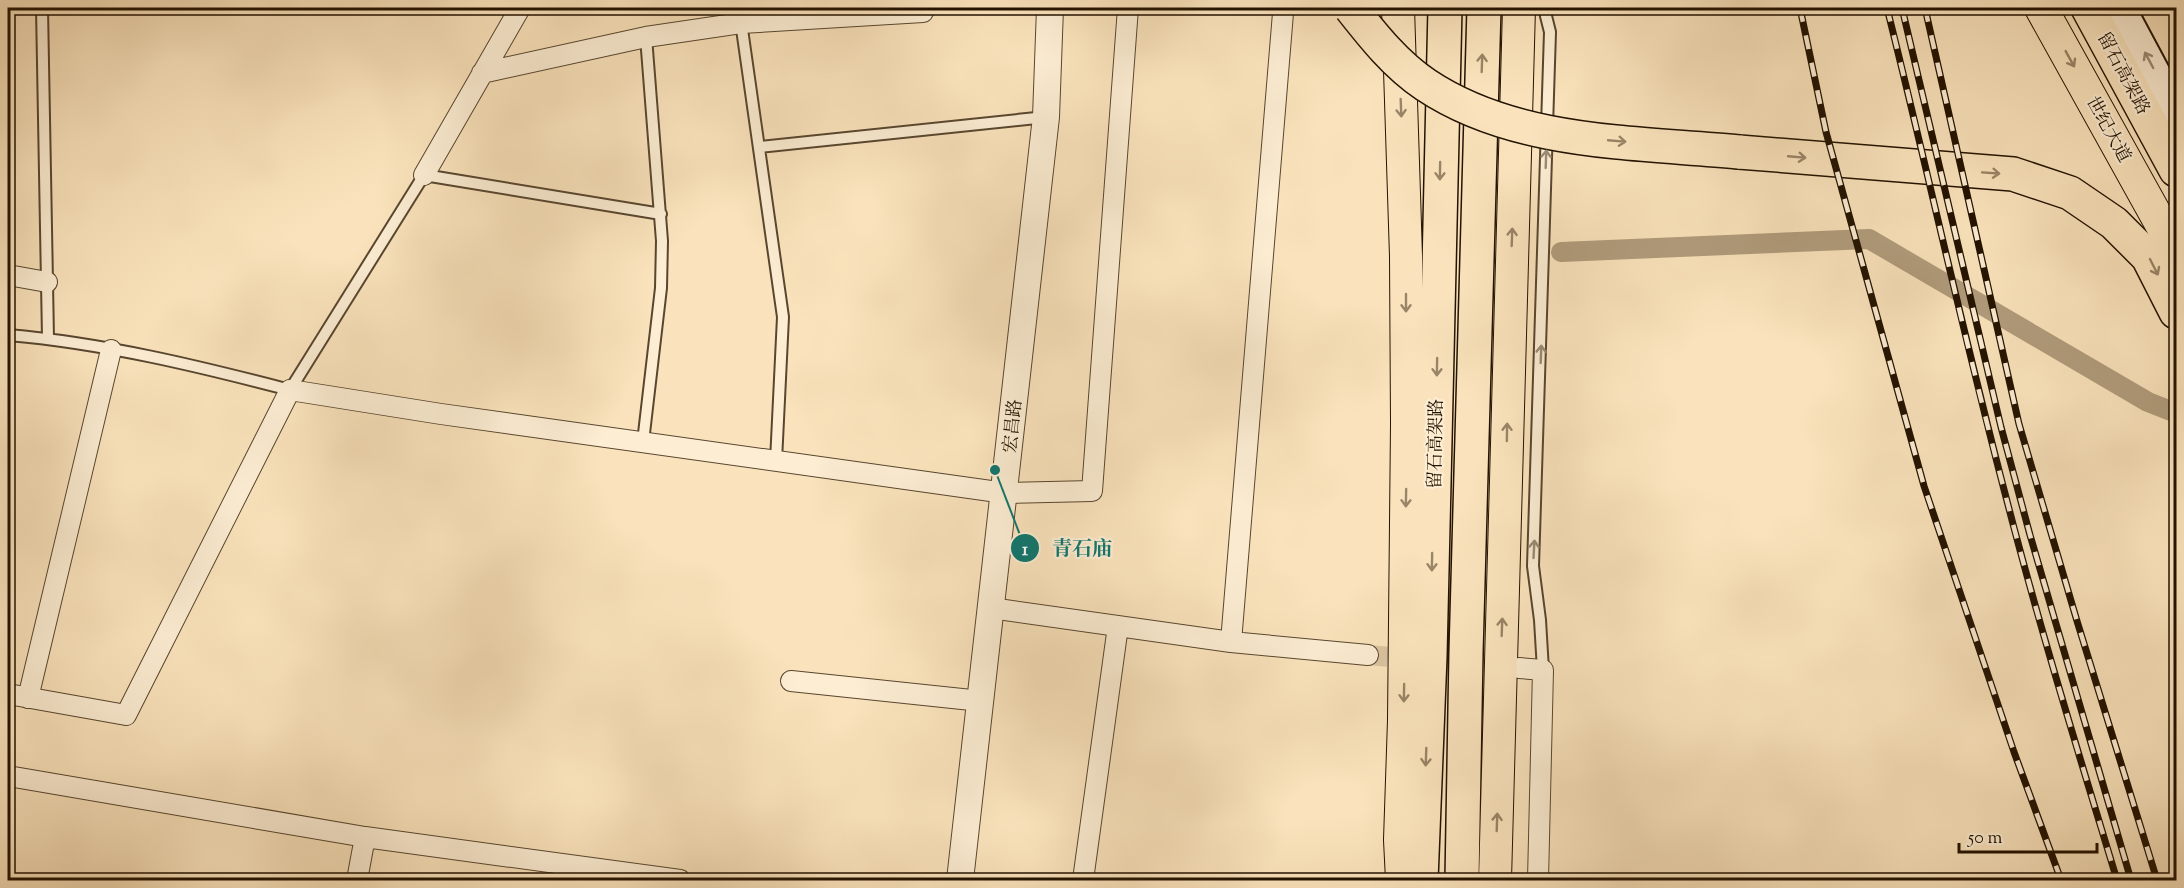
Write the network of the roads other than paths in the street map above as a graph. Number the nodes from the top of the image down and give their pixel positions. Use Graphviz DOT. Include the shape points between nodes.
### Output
graph roads {
  1 [pos="42,8"];
  2 [pos="519,8"];
  3 [pos="922,8"];
  4 [pos="1054,8"];
  5 [pos="1128,8"];
  6 [pos="1280,8"];
  7 [pos="1351,8"];
  8 [pos="1398,8"];
  9 [pos="1445,8"];
  10 [pos="1484,8"];
  11 [pos="1519,8"];
  12 [pos="1544,8"];
  13 [pos="2041,8"];
  14 [pos="2088,8"];
  15 [pos="2121,8"];
  16 [pos="740,15"];
  17 [pos="646,37"];
  18 [pos="482,73"];
  19 [pos="2176,111"];
  20 [pos="1047,117"];
  21 [pos="759,147"];
  22 [pos="2176,170"];
  23 [pos="424,175"];
  24 [pos="661,214"];
  25 [pos="2176,251"];
  26 [pos="8,274"];
  27 [pos="47,282"];
  28 [pos="2176,312"];
  29 [pos="8,335"];
  30 [pos="48,338"];
  31 [pos="111,350"];
  32 [pos="290,390"];
  33 [pos="643,442"];
  34 [pos="776,460"];
  35 [pos="1005,493"];
  36 [pos="991,608"];
  37 [pos="1118,626"];
  38 [pos="1232,642"];
  39 [pos="1368,656"];
  40 [pos="1519,668"];
  41 [pos="1543,670"];
  42 [pos="791,681"];
  43 [pos="8,694"];
  44 [pos="28,698"];
  45 [pos="981,701"];
  46 [pos="8,776"];
  47 [pos="365,837"];
  48 [pos="357,880"];
  49 [pos="680,880"];
  50 [pos="960,880"];
  51 [pos="1083,880"];
  52 [pos="1402,880"];
  53 [pos="1421,880"];
  54 [pos="1462,880"];
  55 [pos="1495,880"];
  56 [pos="1538,880"];
  1 -- 27 [label="lane"];
  2 -- 18 [label="street"];
  3 -- 16 [label="street" via="923,12"];
  4 -- 20 [label="street, 宏昌路"];
  5 -- 35 [label="street" via="1092,491"];
  6 -- 38 [label="street" via="1283,14"];
  7 -- 28 [label="highway, one-way, bridge" via="1388,53 1425,85 1459,104 1535,131 1589,139 2013,174 2070,193 2114,222 2148,257"];
  8 -- 52 [label="main road, one-way" via="1407,424"];
  9 -- 53 [label="highway, 留石高架路, one-way"];
  54 -- 10 [label="highway, 留石高架路, one-way"];
  55 -- 11 [label="main road, one-way"];
  41 -- 12 [label="lane, one-way" via="1533,566 1550,32"];
  13 -- 25 [label="main road, 世纪大道, one-way"];
  14 -- 22 [label="highway, 留石高架路"];
  19 -- 15 [label="main road, one-way"];
  16 -- 17 [label="street"];
  16 -- 21 [label="lane"];
  17 -- 18 [label="street"];
  17 -- 24 [label="lane"];
  18 -- 23 [label="street"];
  20 -- 21 [label="lane"];
  20 -- 35 [label="street, 宏昌路"];
  21 -- 34 [label="lane" via="783,317"];
  23 -- 24 [label="lane"];
  23 -- 32 [label="lane"];
  24 -- 33 [label="lane" via="661,288"];
  26 -- 27 [label="street"];
  27 -- 30 [label="lane"];
  29 -- 30 [label="lane"];
  30 -- 31 [label="lane"];
  31 -- 32 [label="lane"];
  31 -- 44 [label="street"];
  32 -- 33 [label="street"];
  32 -- 44 [label="street" via="126,716"];
  33 -- 34 [label="street"];
  34 -- 35 [label="street"];
  35 -- 36 [label="street, 宏昌路"];
  36 -- 37 [label="street"];
  36 -- 45 [label="street, 宏昌路"];
  37 -- 38 [label="street"];
  37 -- 51 [label="street"];
  38 -- 39 [label="street"];
  40 -- 41 [label="street"];
  41 -- 56 [label="street"];
  42 -- 45 [label="street"];
  43 -- 44 [label="street"];
  45 -- 50 [label="street, 宏昌路"];
  46 -- 47 [label="street"];
  47 -- 48 [label="street"];
  47 -- 49 [label="street"];
}
